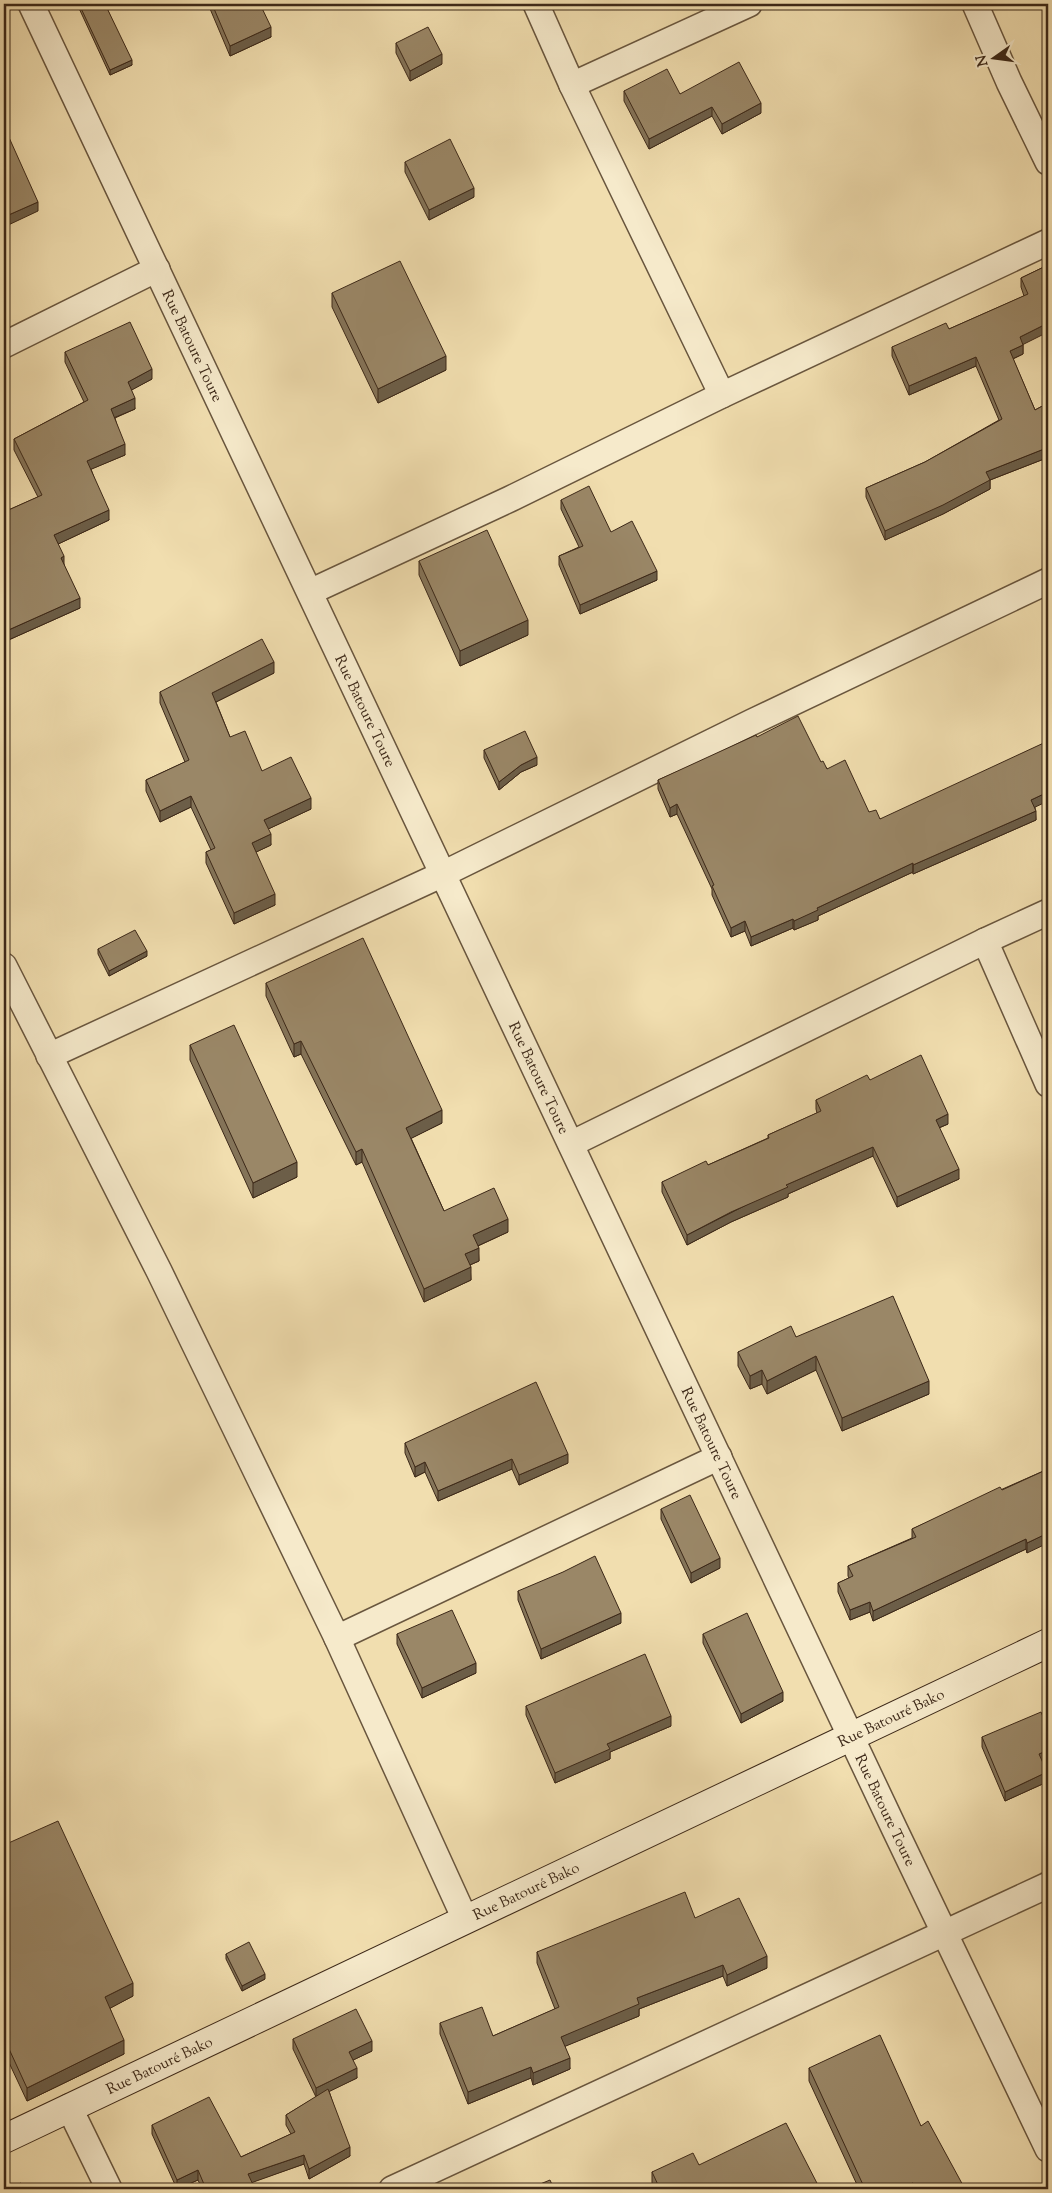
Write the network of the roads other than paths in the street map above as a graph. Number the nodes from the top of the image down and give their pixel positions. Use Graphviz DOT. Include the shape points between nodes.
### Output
graph roads {
  1 [pos="31,4"];
  2 [pos="536,4"];
  3 [pos="748,4"];
  4 [pos="975,4"];
  5 [pos="572,85"];
  6 [pos="1048,162"];
  7 [pos="1048,242"];
  8 [pos="157,269"];
  9 [pos="4,345"];
  10 [pos="722,395"];
  11 [pos="1048,581"];
  12 [pos="310,592"];
  13 [pos="443,874"];
  14 [pos="1048,912"];
  15 [pos="985,940"];
  16 [pos="4,966"];
  17 [pos="49,1056"];
  18 [pos="1048,1084"];
  19 [pos="571,1144"];
  20 [pos="719,1457"];
  21 [pos="337,1638"];
  22 [pos="1048,1643"];
  23 [pos="852,1736"];
  24 [pos="1048,1885"];
  25 [pos="465,1919"];
  26 [pos="945,1934"];
  27 [pos="69,2107"];
  28 [pos="4,2139"];
  29 [pos="1048,2149"];
  30 [pos="110,2189"];
  31 [pos="392,2189"];
  1 -- 8 [label="street, Rue Batoure Toure"];
  2 -- 5 [label="street"];
  3 -- 5 [label="street"];
  4 -- 6 [label="street"];
  5 -- 10 [label="street"];
  7 -- 10 [label="street"];
  8 -- 9 [label="street"];
  8 -- 12 [label="street, Rue Batoure Toure"];
  10 -- 12 [label="street" via="510,500"];
  11 -- 13 [label="street"];
  12 -- 13 [label="street, Rue Batoure Toure"];
  13 -- 17 [label="street"];
  13 -- 19 [label="street, Rue Batoure Toure"];
  14 -- 15 [label="street"];
  15 -- 18 [label="street"];
  15 -- 19 [label="street"];
  16 -- 17 [label="street"];
  17 -- 21 [label="street" via="159,1271"];
  19 -- 20 [label="street, Rue Batoure Toure"];
  20 -- 21 [label="street"];
  20 -- 23 [label="street, Rue Batoure Toure"];
  21 -- 25 [label="street"];
  22 -- 23 [label="main road, Rue Batouré Bako"];
  23 -- 25 [label="main road, Rue Batouré Bako"];
  23 -- 26 [label="street, Rue Batoure Toure"];
  24 -- 26 [label="street"];
  25 -- 27 [label="main road, Rue Batouré Bako"];
  26 -- 29 [label="street, Rue Batoure Toure"];
  26 -- 31 [label="street"];
  27 -- 28 [label="main road, Rue Batouré Bako"];
  27 -- 30 [label="street"];
}
